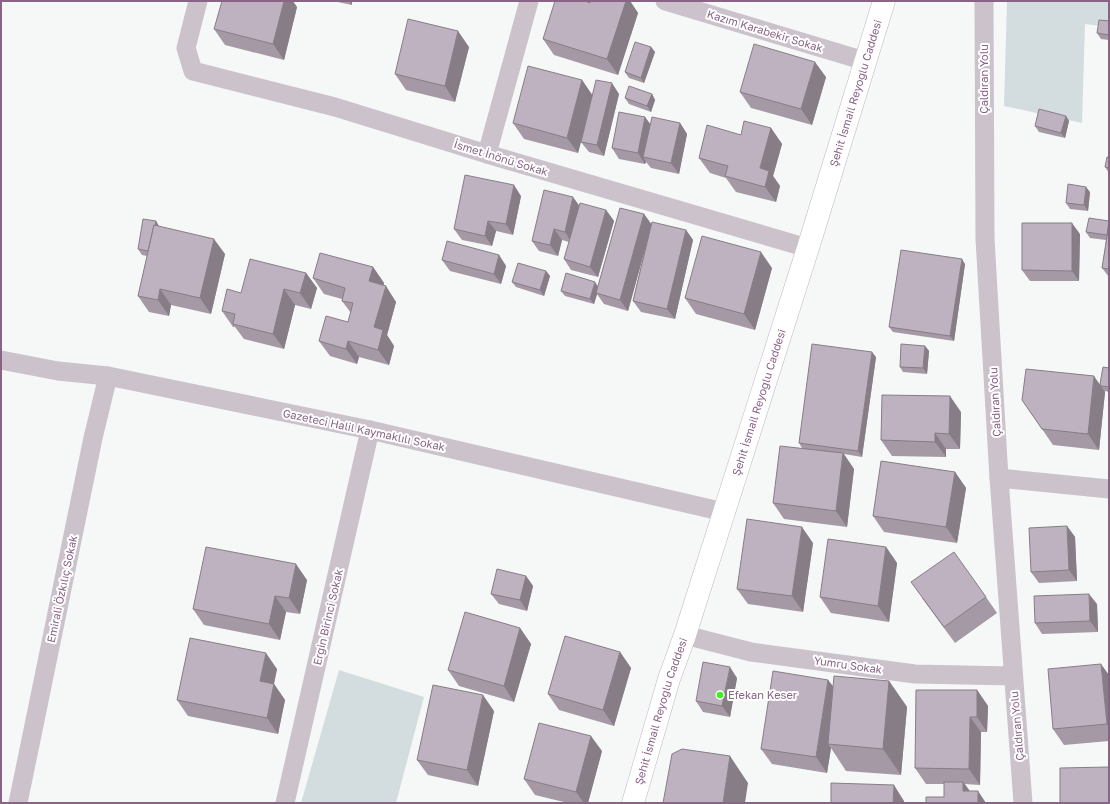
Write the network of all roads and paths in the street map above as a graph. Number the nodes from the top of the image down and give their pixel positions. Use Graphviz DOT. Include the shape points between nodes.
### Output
graph roads {
  1 [pos="198,1"];
  2 [pos="529,1"];
  3 [pos="665,1"];
  4 [pos="884,1"];
  5 [pos="984,1"];
  6 [pos="865,61"];
  7 [pos="487,154"];
  8 [pos="808,248"];
  9 [pos="1,360"];
  10 [pos="108,376"];
  11 [pos="370,430"];
  12 [pos="999,478"];
  13 [pos="1109,489"];
  14 [pos="724,512"];
  15 [pos="685,634"];
  16 [pos="1013,676"];
  17 [pos="18,803"];
  18 [pos="285,803"];
  19 [pos="633,803"];
  20 [pos="1023,803"];
  1 -- 7 [label="street, İsmet İnönü Sokak" via="186,48 193,71 335,107"];
  2 -- 7 [label="street"];
  3 -- 6 [label="street, Kazım Karabekir Sokak"];
  4 -- 6 [label="street, Şehit İsmail Reyoğlu Caddesi"];
  5 -- 12 [label="street, Çaldıran Yolu" via="985,239"];
  6 -- 8 [label="street, Şehit İsmail Reyoğlu Caddesi"];
  7 -- 8 [label="street, İsmet İnönü Sokak"];
  8 -- 14 [label="street, Şehit İsmail Reyoğlu Caddesi"];
  9 -- 10 [label="street, Gazeteci Halil Kaymaklılı Sokak" via="58,371"];
  10 -- 11 [label="street, Gazeteci Halil Kaymaklılı Sokak"];
  10 -- 17 [label="street, Emirali Özkılıç Sokak"];
  11 -- 14 [label="street, Gazeteci Halil Kaymaklılı Sokak"];
  11 -- 18 [label="street, Ergin Birinci Sokak"];
  12 -- 13 [label="street"];
  12 -- 16 [label="street, Çaldıran Yolu"];
  14 -- 15 [label="street, Şehit İsmail Reyoğlu Caddesi"];
  15 -- 16 [label="street, Yumru Sokak" via="751,652 915,674"];
  15 -- 19 [label="street, Şehit İsmail Reyoğlu Caddesi" via="669,679"];
  16 -- 20 [label="street, Çaldıran Yolu"];
}
